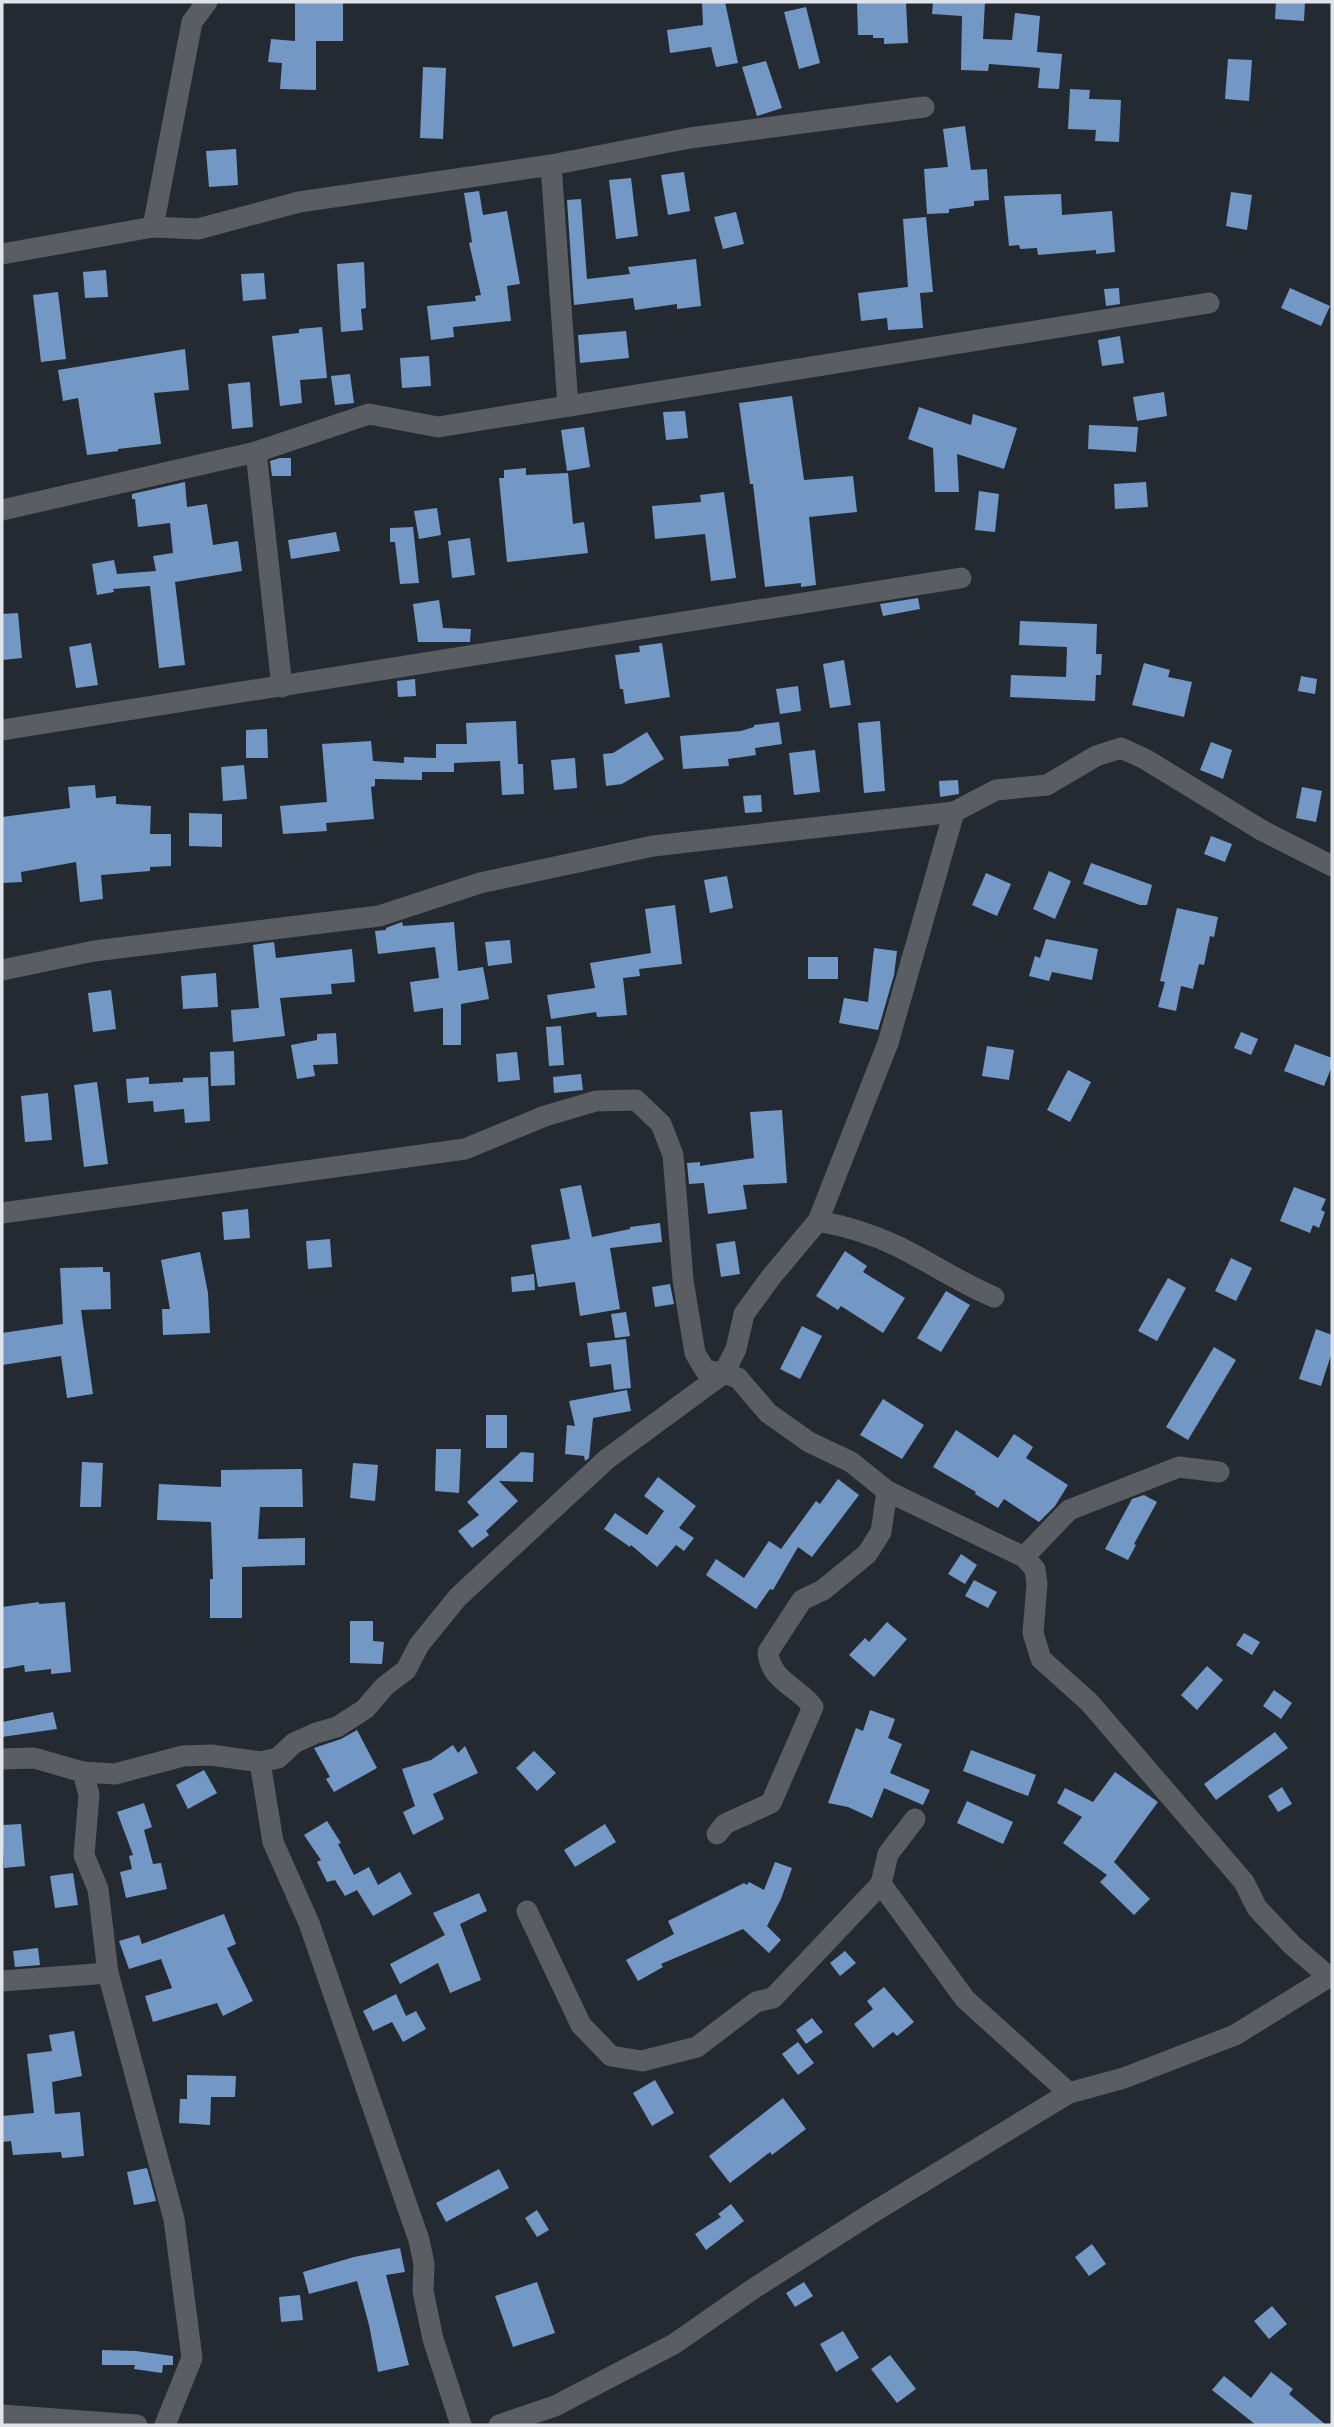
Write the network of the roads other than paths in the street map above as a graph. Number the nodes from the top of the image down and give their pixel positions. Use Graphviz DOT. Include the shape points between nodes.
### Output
graph roads {
  1 [pos="206,2"];
  2 [pos="924,107"];
  3 [pos="551,165"];
  4 [pos="153,227"];
  5 [pos="2,254"];
  6 [pos="1209,303"];
  7 [pos="568,406"];
  8 [pos="256,452"];
  9 [pos="2,510"];
  10 [pos="961,578"];
  11 [pos="282,687"];
  12 [pos="2,730"];
  13 [pos="954,812"];
  14 [pos="1332,866"];
  15 [pos="2,970"];
  16 [pos="2,1213"];
  17 [pos="818,1222"];
  18 [pos="994,1297"];
  19 [pos="724,1373"];
  20 [pos="1219,1472"];
  21 [pos="887,1491"];
  22 [pos="1024,1557"];
  23 [pos="2,1759"];
  24 [pos="260,1762"];
  25 [pos="83,1772"];
  26 [pos="915,1819"];
  27 [pos="717,1834"];
  28 [pos="881,1884"];
  29 [pos="527,1911"];
  30 [pos="108,1973"];
  31 [pos="1331,1976"];
  32 [pos="2,1981"];
  33 [pos="1069,2093"];
  34 [pos="2,2414"];
  35 [pos="137,2425"];
  36 [pos="165,2425"];
  37 [pos="461,2425"];
  38 [pos="499,2425"];
  1 -- 4 [label="street" via="192,22"];
  2 -- 3 [label="street" via="690,138"];
  3 -- 4 [label="street" via="299,202 198,229"];
  3 -- 7 [label="street"];
  4 -- 5 [label="street"];
  6 -- 7 [label="street"];
  7 -- 8 [label="street" via="438,427 369,414"];
  8 -- 9 [label="street"];
  8 -- 11 [label="street"];
  10 -- 11 [label="street"];
  11 -- 12 [label="street"];
  13 -- 14 [label="street" via="996,790 1046,785 1096,756 1121,748"];
  13 -- 15 [label="street" via="653,846 480,883 379,916 94,951"];
  13 -- 17 [label="street" via="888,1043"];
  16 -- 19 [label="street" via="465,1149 596,1101 636,1100 661,1124 673,1155 683,1280 695,1353 705,1370"];
  17 -- 18 [label="street" via="845,1226 895,1245"];
  17 -- 19 [label="street" via="744,1314 736,1349"];
  19 -- 21 [label="street" via="738,1378 768,1413 809,1442 851,1462"];
  19 -- 24 [label="street" via="607,1459 458,1597 419,1645 406,1670 365,1709 337,1727 294,1743 278,1758"];
  20 -- 22 [label="street" via="1179,1467 1069,1510"];
  21 -- 22 [label="street"];
  21 -- 27 [label="street" via="881,1532 867,1554 823,1590 802,1600 768,1652 768,1661 782,1681 813,1707 771,1802 725,1824"];
  22 -- 31 [label="street" via="1035,1569 1033,1633 1041,1659 1089,1702 1244,1882 1257,1908 1292,1945"];
  23 -- 25 [label="street" via="34,1758"];
  24 -- 25 [label="street" via="183,1756 115,1774"];
  24 -- 37 [label="street" via="273,1842 309,1923 419,2240 433,2339"];
  25 -- 30 [label="street" via="89,1795 85,1854 98,1889"];
  26 -- 28 [label="street" via="888,1854"];
  28 -- 29 [label="street" via="773,1998 756,2002 697,2047 642,2060 611,2056 581,2025"];
  28 -- 33 [label="street" via="965,1999"];
  30 -- 32 [label="street"];
  30 -- 36 [label="street" via="174,2219 192,2358"];
  31 -- 33 [label="street" via="1235,2035 1124,2078"];
  33 -- 38 [label="street" via="872,2213 674,2344 555,2406"];
  34 -- 35 [label="street"];
}
